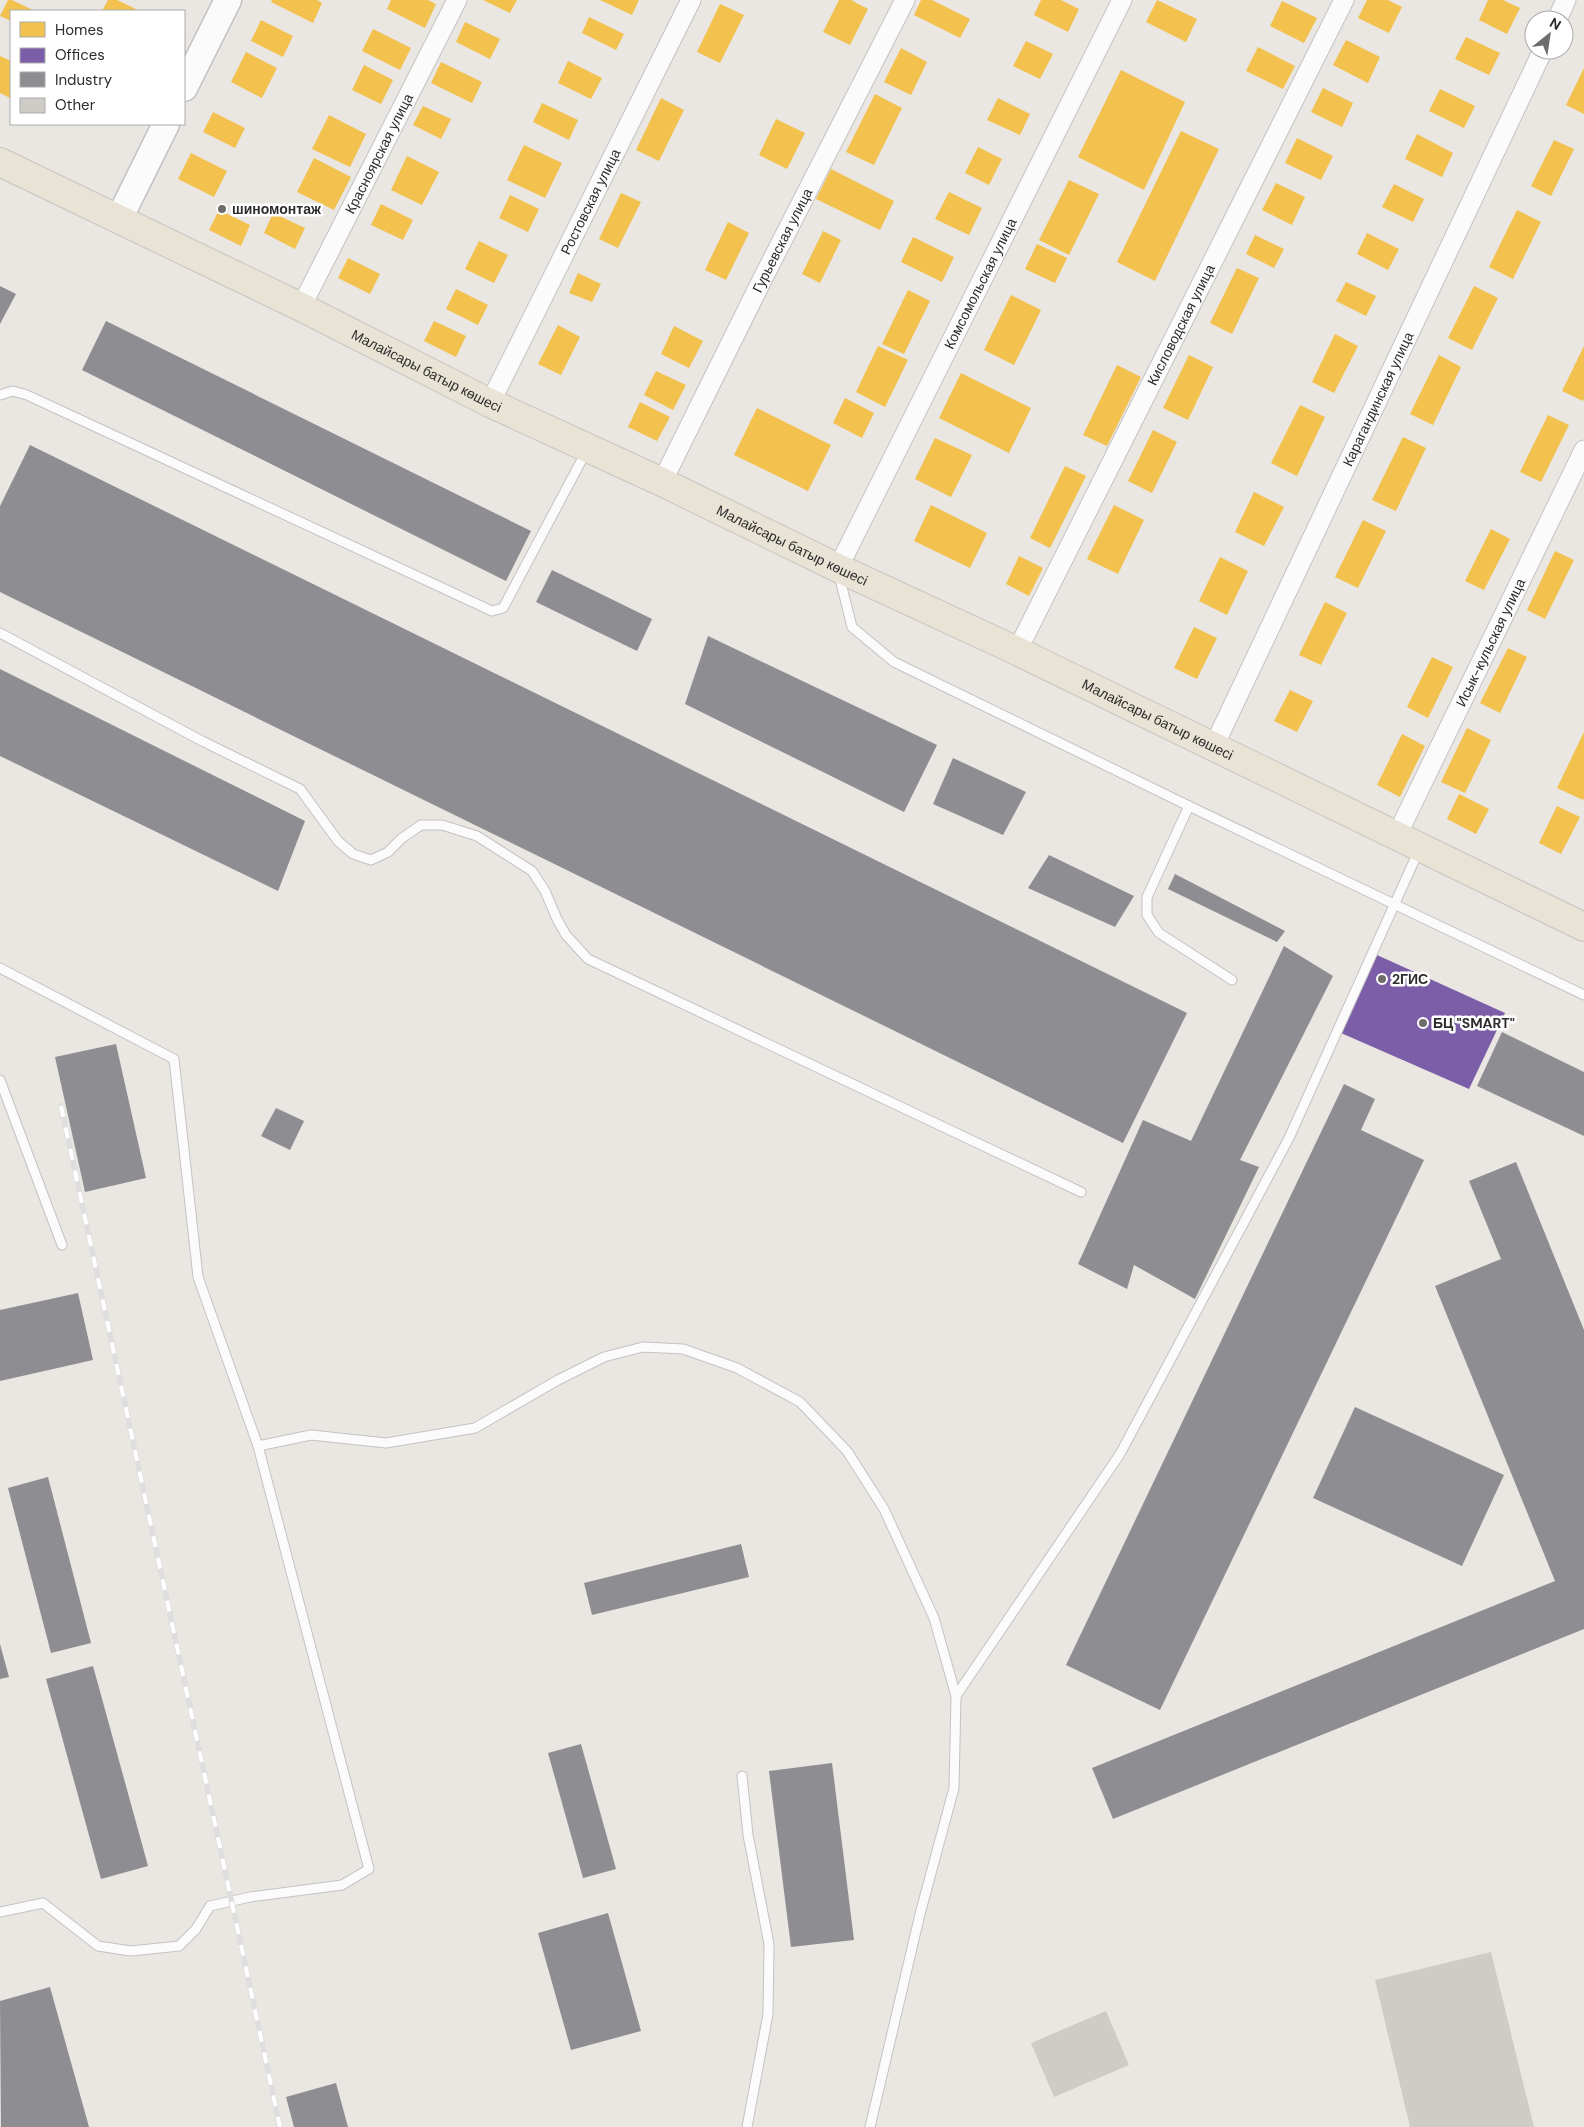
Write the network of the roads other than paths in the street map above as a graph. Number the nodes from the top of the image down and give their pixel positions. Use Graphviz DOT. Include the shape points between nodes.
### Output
graph roads {
  1 [pos="228,0"];
  2 [pos="458,0"];
  3 [pos="691,0"];
  4 [pos="904,0"];
  5 [pos="1122,0"];
  6 [pos="1344,0"];
  7 [pos="1538,60"];
  8 [pos="185,86"];
  9 [pos="166,125"];
  10 [pos="0,162"];
  11 [pos="119,219"];
  12 [pos="301,307"];
  13 [pos="0,395"];
  14 [pos="490,403"];
  15 [pos="588,448"];
  16 [pos="1584,450"];
  17 [pos="662,482"];
  18 [pos="838,568"];
  19 [pos="0,632"];
  20 [pos="1017,651"];
  21 [pos="1213,748"];
  22 [pos="1189,806"];
  23 [pos="1409,841"];
  24 [pos="1394,904"];
  25 [pos="1584,927"];
  26 [pos="0,968"];
  27 [pos="1232,980"];
  28 [pos="1584,995"];
  29 [pos="0,1080"];
  30 [pos="1081,1192"];
  31 [pos="62,1245"];
  32 [pos="258,1446"];
  33 [pos="956,1696"];
  34 [pos="742,1776"];
  35 [pos="0,1912"];
  36 [pos="747,2127"];
  37 [pos="870,2127"];
  1 -- 8 [label="street"];
  2 -- 12 [label="street, Красноярская улица"];
  3 -- 14 [label="street, Ростовская улица"];
  4 -- 17 [label="street, Гурьевская улица"];
  5 -- 18 [label="street, Комсомольская улица"];
  6 -- 20 [label="street, Кисловодская улица"];
  7 -- 21 [label="street, Карагандинская улица"];
  9 -- 11 [label="street"];
  10 -- 11 [label="main road, Малайсары батыр көшесі"];
  11 -- 12 [label="main road, Малайсары батыр көшесі"];
  12 -- 14 [label="main road, Малайсары батыр көшесі"];
  13 -- 15 [label="lane" via="13,391 26,394 492,611 503,608"];
  14 -- 15 [label="main road, Малайсары батыр көшесі"];
  15 -- 17 [label="main road, Малайсары батыр көшесі"];
  16 -- 23 [label="street, Исык-кульская улица"];
  17 -- 18 [label="main road, Малайсары батыр көшесі"];
  18 -- 20 [label="main road, Малайсары батыр көшесі"];
  18 -- 22 [label="lane" via="852,627 894,662"];
  19 -- 30 [label="lane" via="300,790 338,841 354,854 371,860 388,852 421,825 442,825 477,836 532,871 566,935 588,959"];
  20 -- 21 [label="main road, Малайсары батыр көшесі"];
  21 -- 23 [label="main road, Малайсары батыр көшесі"];
  22 -- 24 [label="lane"];
  22 -- 27 [label="lane" via="1147,897 1146,915 1159,933"];
  23 -- 24 [label="lane"];
  23 -- 25 [label="main road, Малайсары батыр көшесі"];
  24 -- 28 [label="lane"];
  24 -- 33 [label="lane" via="1289,1138 1120,1454"];
  26 -- 32 [label="lane" via="174,1059 198,1277"];
  29 -- 31 [label="lane"];
  32 -- 33 [label="lane" via="311,1436 386,1443 475,1428 604,1357 643,1347 683,1349 737,1368 800,1402 847,1451 884,1509 934,1618"];
  32 -- 35 [label="lane" via="368,1869 342,1885 241,1898 210,1906 196,1929 179,1946 131,1951 98,1946 43,1903"];
  33 -- 37 [label="lane" via="954,1788 920,1914"];
  34 -- 36 [label="lane" via="748,1836 769,1944 768,2014"];
}
